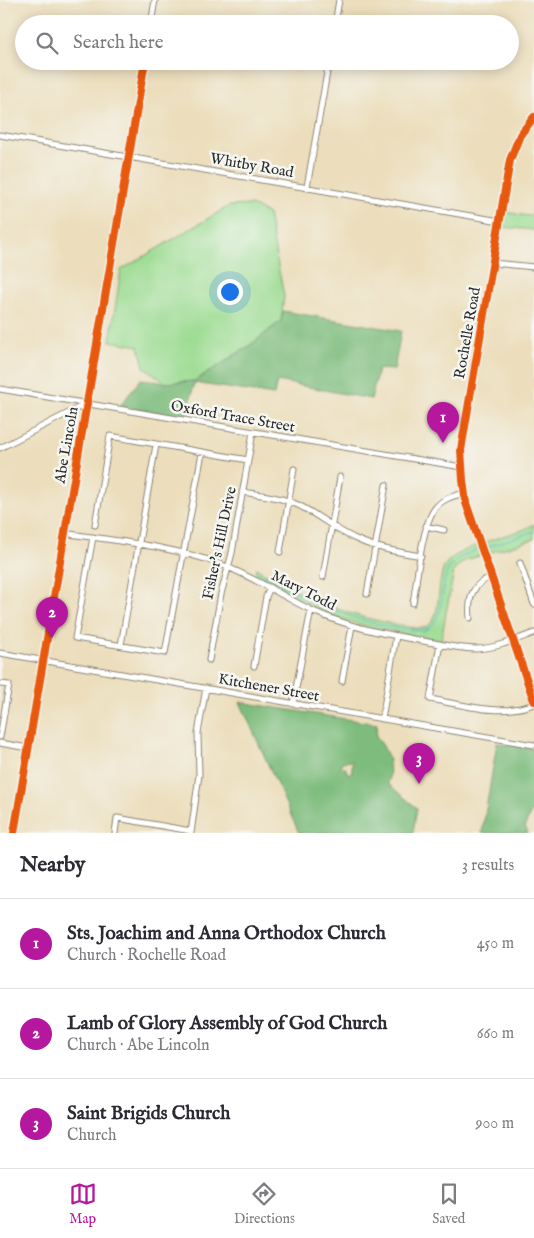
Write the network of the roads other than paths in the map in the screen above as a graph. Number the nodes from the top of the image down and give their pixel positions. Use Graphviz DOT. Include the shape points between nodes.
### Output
graph roads {
  1 [pos="155,0"];
  2 [pos="339,0"];
  3 [pos="152,15"];
  4 [pos="336,15"];
  5 [pos="144,70"];
  6 [pos="326,70"];
  7 [pos="534,117"];
  8 [pos="0,134"];
  9 [pos="129,157"];
  10 [pos="307,187"];
  11 [pos="500,221"];
  12 [pos="493,263"];
  13 [pos="534,267"];
  14 [pos="0,389"];
  15 [pos="87,404"];
  16 [pos="253,432"];
  17 [pos="156,444"];
  18 [pos="0,448"];
  19 [pos="202,452"];
  20 [pos="248,460"];
  21 [pos="462,467"];
  22 [pos="294,469"];
  23 [pos="340,477"];
  24 [pos="386,486"];
  25 [pos="242,492"];
  26 [pos="464,493"];
  27 [pos="288,502"];
  28 [pos="95,525"];
  29 [pos="426,526"];
  30 [pos="332,527"];
  31 [pos="444,530"];
  32 [pos="64,532"];
  33 [pos="93,538"];
  34 [pos="138,545"];
  35 [pos="375,547"];
  36 [pos="280,552"];
  37 [pos="184,554"];
  38 [pos="421,556"];
  39 [pos="520,563"];
  40 [pos="228,567"];
  41 [pos="323,577"];
  42 [pos="492,577"];
  43 [pos="270,587"];
  44 [pos="367,594"];
  45 [pos="413,603"];
  46 [pos="534,604"];
  47 [pos="311,610"];
  48 [pos="470,618"];
  49 [pos="352,626"];
  50 [pos="534,633"];
  51 [pos="396,636"];
  52 [pos="513,641"];
  53 [pos="440,644"];
  54 [pos="121,645"];
  55 [pos="0,653"];
  56 [pos="43,660"];
  57 [pos="209,660"];
  58 [pos="254,666"];
  59 [pos="342,681"];
  60 [pos="0,684"];
  61 [pos="206,688"];
  62 [pos="534,702"];
  63 [pos="293,704"];
  64 [pos="382,719"];
  65 [pos="0,737"];
  66 [pos="0,743"];
  67 [pos="534,745"];
  68 [pos="28,748"];
  69 [pos="191,832"];
  70 [pos="14,833"];
  71 [pos="115,833"];
  1 -- 3 [label="street"];
  2 -- 4 [label="street"];
  5 -- 9 [label="street, Abe Lincoln"];
  6 -- 10 [label="street"];
  7 -- 11 [label="street, Rochelle Road" via="512,152"];
  8 -- 9 [label="street, Whitby Road"];
  9 -- 10 [label="street, Whitby Road"];
  9 -- 15 [label="street, Abe Lincoln"];
  10 -- 11 [label="street, Whitby Road"];
  11 -- 12 [label="street, Rochelle Road"];
  12 -- 13 [label="street"];
  12 -- 21 [label="street, Rochelle Road" via="461,450"];
  14 -- 15 [label="street, Oxford Trace Street"];
  15 -- 16 [label="street, Oxford Trace Street"];
  15 -- 18 [label="street"];
  15 -- 32 [label="street, Abe Lincoln"];
  16 -- 20 [label="street, Fisher's Hill Drive"];
  16 -- 21 [label="street, Oxford Trace Street"];
  17 -- 19 [label="street"];
  17 -- 28 [label="street" via="110,436"];
  17 -- 34 [label="street"];
  19 -- 20 [label="street"];
  19 -- 37 [label="street"];
  20 -- 25 [label="street, Fisher's Hill Drive"];
  21 -- 26 [label="street, Rochelle Road"];
  22 -- 27 [label="street"];
  23 -- 30 [label="street"];
  24 -- 35 [label="street"];
  25 -- 27 [label="street"];
  25 -- 40 [label="street, Fisher's Hill Drive"];
  26 -- 29 [label="street" via="437,506"];
  26 -- 42 [label="street, Rochelle Road"];
  27 -- 30 [label="street"];
  27 -- 36 [label="street"];
  29 -- 31 [label="street"];
  29 -- 38 [label="street"];
  30 -- 35 [label="street"];
  30 -- 41 [label="street"];
  32 -- 33 [label="street, Mary Todd"];
  32 -- 56 [label="street, Abe Lincoln"];
  33 -- 34 [label="street, Mary Todd"];
  33 -- 54 [label="street" via="75,638"];
  34 -- 37 [label="street, Mary Todd"];
  34 -- 54 [label="street"];
  35 -- 38 [label="street"];
  35 -- 44 [label="street"];
  37 -- 40 [label="street, Mary Todd"];
  37 -- 54 [label="street" via="165,653"];
  38 -- 45 [label="street"];
  39 -- 46 [label="street"];
  40 -- 43 [label="street, Mary Todd"];
  40 -- 57 [label="street, Fisher's Hill Drive"];
  42 -- 48 [label="street" via="482,580 474,589"];
  42 -- 52 [label="street, Rochelle Road"];
  43 -- 47 [label="street, Mary Todd"];
  43 -- 58 [label="street"];
  47 -- 49 [label="street, Mary Todd"];
  47 -- 63 [label="street"];
  49 -- 51 [label="street, Mary Todd"];
  49 -- 59 [label="street"];
  50 -- 52 [label="street, Mary Todd"];
  51 -- 53 [label="street, Mary Todd"];
  51 -- 64 [label="street"];
  52 -- 53 [label="street, Mary Todd" via="477,649"];
  52 -- 62 [label="street, Rochelle Road"];
  53 -- 62 [label="street" via="430,699 498,710 516,710"];
  55 -- 56 [label="street, Kitchener Street"];
  56 -- 61 [label="street, Kitchener Street"];
  56 -- 68 [label="street, Abe Lincoln"];
  60 -- 65 [label="street" via="9,685"];
  61 -- 63 [label="street, Kitchener Street"];
  61 -- 69 [label="street" via="198,733 200,775"];
  63 -- 64 [label="street, Kitchener Street"];
  64 -- 67 [label="street, Kitchener Street"];
  66 -- 68 [label="street"];
  68 -- 70 [label="street, Abe Lincoln"];
  69 -- 71 [label="street" via="117,818"];
}
